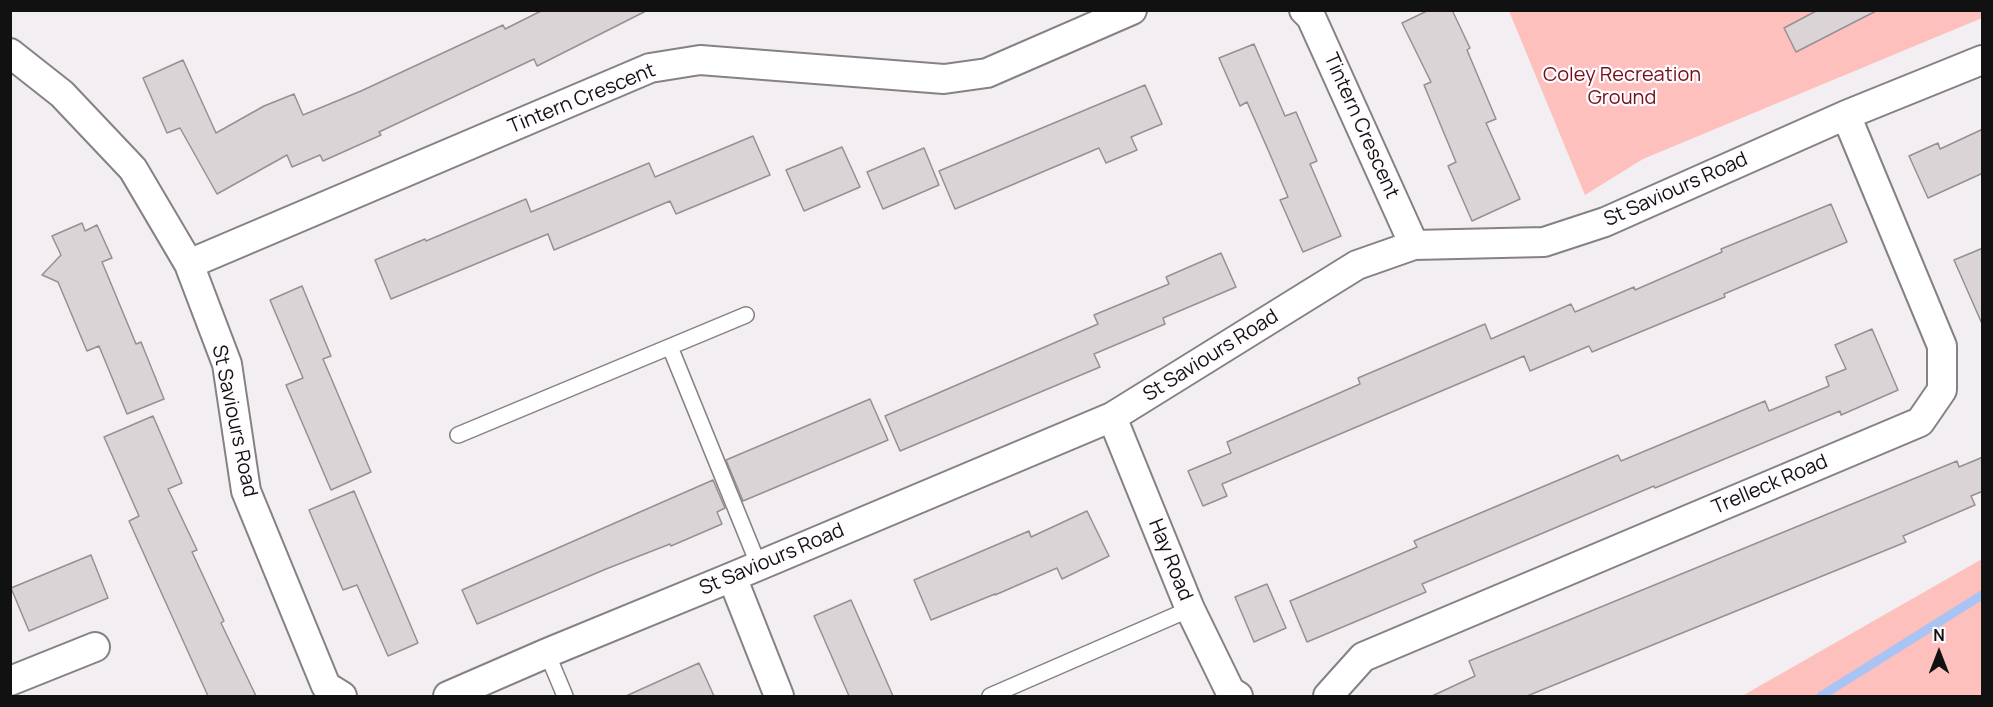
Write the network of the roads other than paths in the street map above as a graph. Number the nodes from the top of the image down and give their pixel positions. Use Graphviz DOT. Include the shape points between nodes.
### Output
graph roads {
  1 [pos="1131,10"];
  2 [pos="1304,10"];
  3 [pos="10,53"];
  4 [pos="1983,60"];
  5 [pos="1846,115"];
  6 [pos="1414,245"];
  7 [pos="189,264"];
  8 [pos="746,315"];
  9 [pos="670,347"];
  10 [pos="1112,417"];
  11 [pos="458,435"];
  12 [pos="759,566"];
  13 [pos="732,578"];
  14 [pos="1190,609"];
  15 [pos="95,647"];
  16 [pos="547,653"];
  17 [pos="10,681"];
  18 [pos="342,696"];
  19 [pos="448,696"];
  20 [pos="565,696"];
  21 [pos="779,696"];
  22 [pos="990,696"];
  23 [pos="1238,696"];
  24 [pos="1328,696"];
  1 -- 7 [label="street, Tintern Crescent" via="987,73 945,79 700,60 650,68"];
  2 -- 6 [label="street, Tintern Crescent" via="1311,17"];
  3 -- 7 [label="street, St Saviours Road" via="62,94 133,169"];
  4 -- 5 [label="street, St Saviours Road"];
  5 -- 6 [label="street, St Saviours Road" via="1605,222 1544,242"];
  5 -- 24 [label="street, Trelleck Road" via="1942,346 1942,390 1920,422 1363,657"];
  6 -- 10 [label="street, St Saviours Road" via="1357,265"];
  7 -- 18 [label="street, St Saviours Road" via="227,364 246,491 327,686"];
  8 -- 9 [label="lane"];
  9 -- 11 [label="lane"];
  9 -- 12 [label="lane"];
  10 -- 12 [label="street, St Saviours Road"];
  10 -- 14 [label="street, Hay Road"];
  12 -- 13 [label="street, St Saviours Road"];
  13 -- 16 [label="street, St Saviours Road"];
  13 -- 21 [label="street"];
  14 -- 22 [label="lane"];
  14 -- 23 [label="street, Hay Road" via="1230,691"];
  15 -- 17 [label="street"];
  16 -- 19 [label="street, St Saviours Road"];
  16 -- 20 [label="lane"];
}
